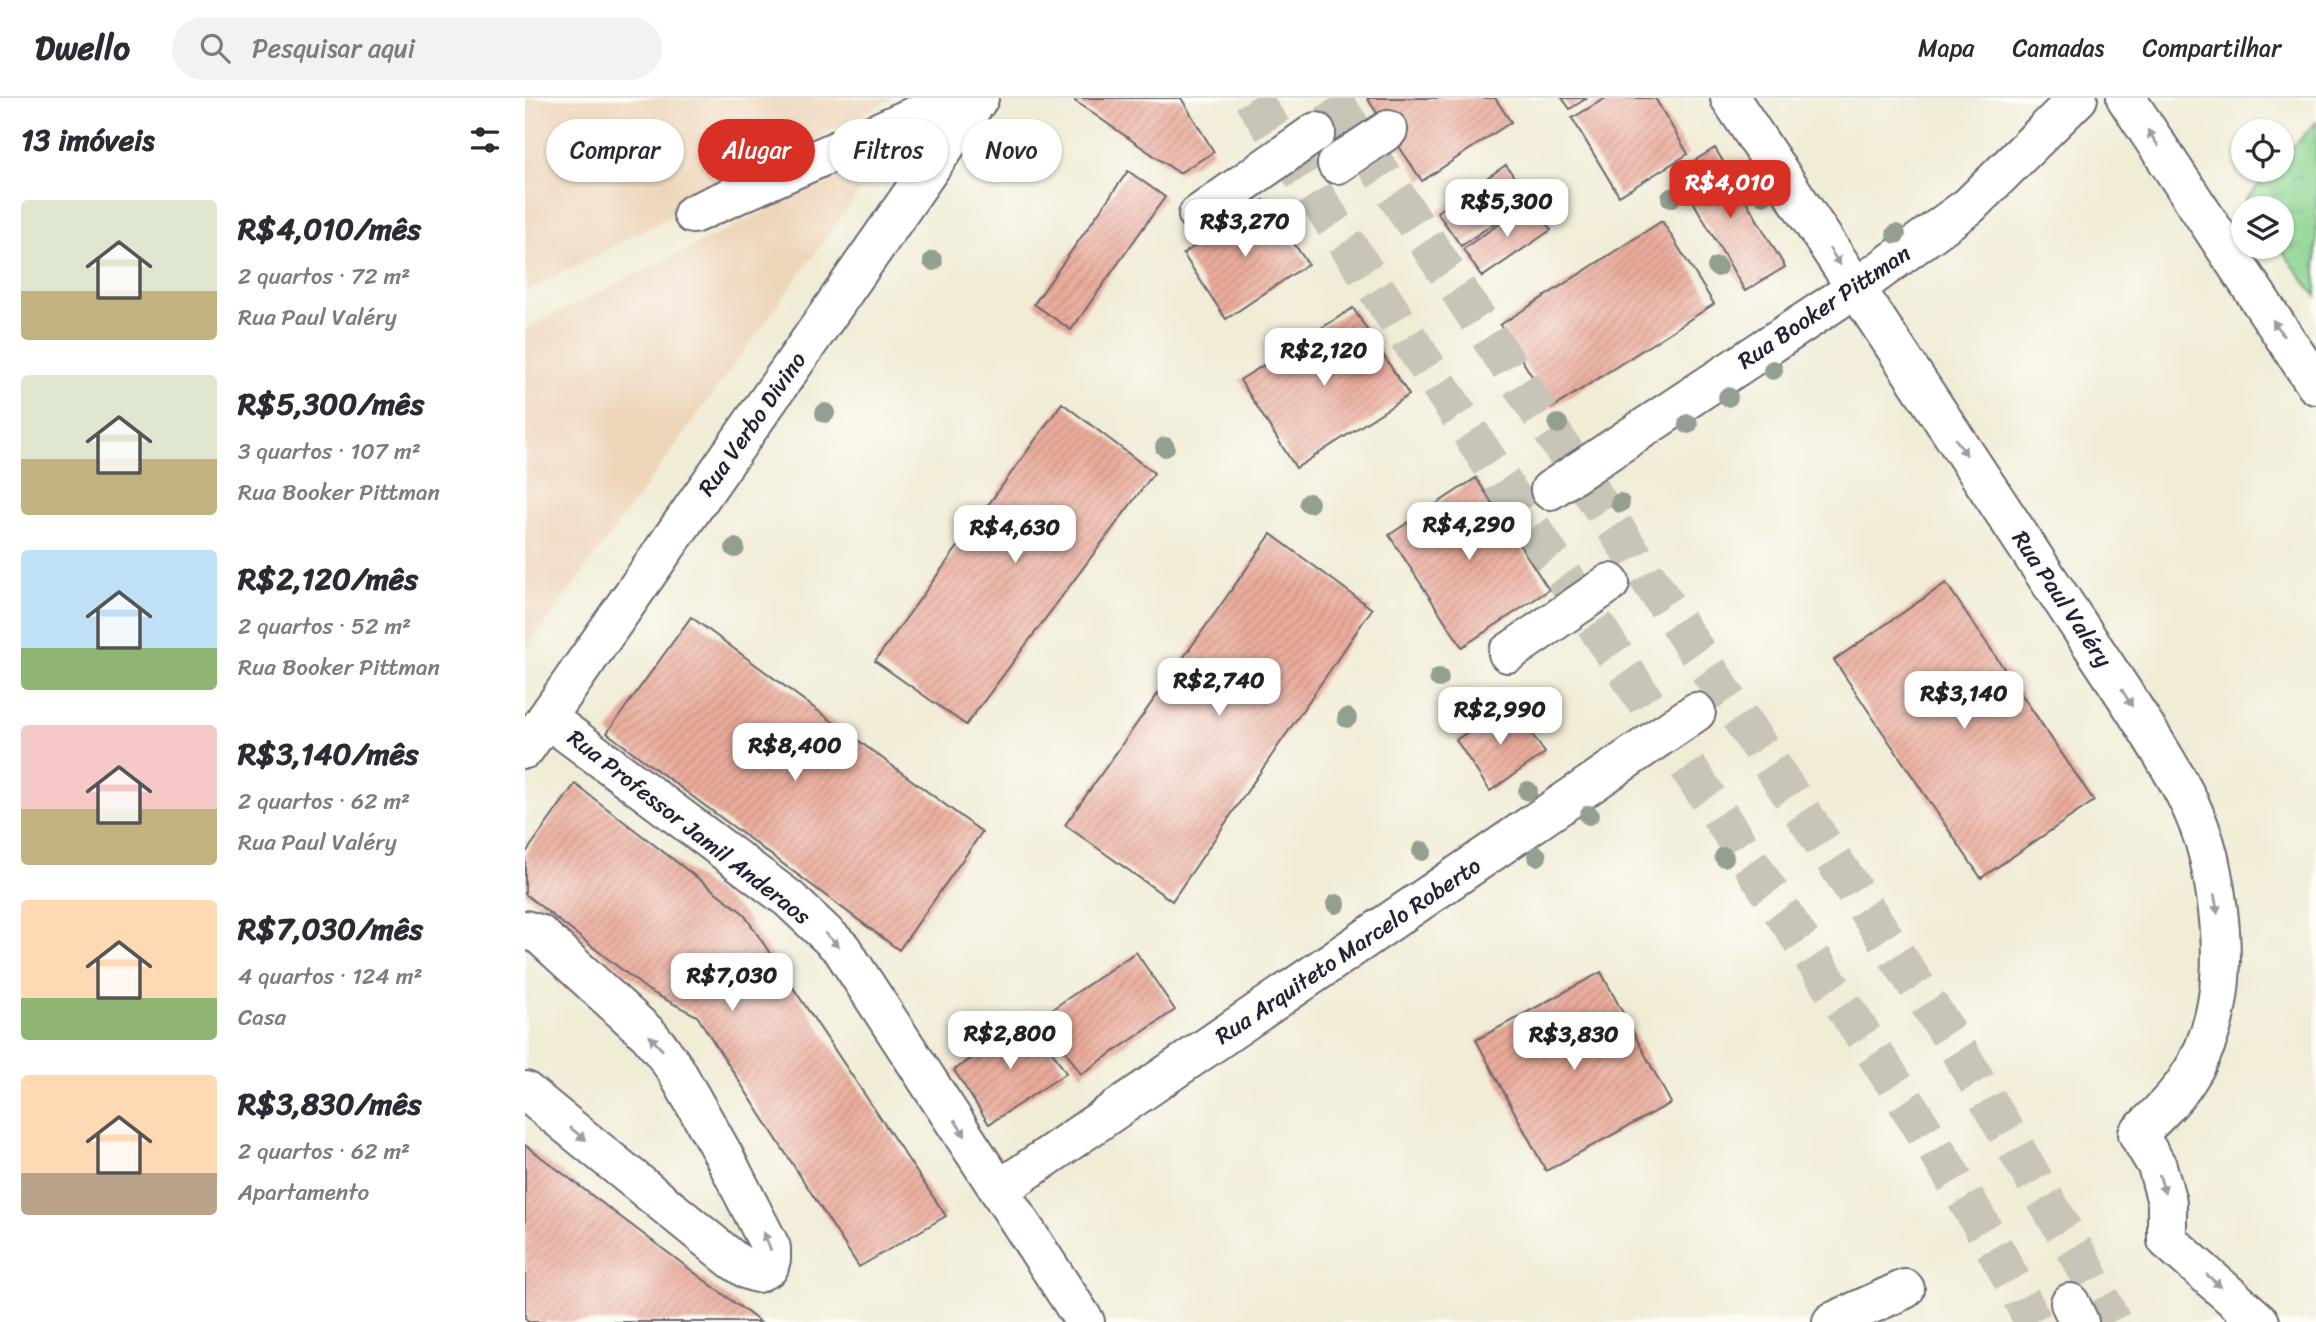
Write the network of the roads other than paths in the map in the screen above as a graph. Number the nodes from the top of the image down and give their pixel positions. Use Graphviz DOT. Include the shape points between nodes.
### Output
graph roads {
  1 [pos="955,98"];
  2 [pos="979,98"];
  3 [pos="1730,98"];
  4 [pos="2078,98"];
  5 [pos="2126,98"];
  6 [pos="1388,130"];
  7 [pos="1316,132"];
  8 [pos="1337,164"];
  9 [pos="693,214"];
  10 [pos="1198,215"];
  11 [pos="1856,288"];
  12 [pos="2316,385"];
  13 [pos="1550,490"];
  14 [pos="1610,583"];
  15 [pos="1508,653"];
  16 [pos="1696,712"];
  17 [pos="547,718"];
  18 [pos="525,749"];
  19 [pos="525,930"];
  20 [pos="525,1091"];
  21 [pos="1000,1189"];
  22 [pos="1905,1289"];
  23 [pos="1085,1322"];
  24 [pos="1832,1322"];
  25 [pos="2260,1322"];
  1 -- 9 [label="street"];
  2 -- 17 [label="street, Rua Verbo Divino"];
  3 -- 11 [label="street, Rua Paul Valéry, one-way"];
  4 -- 11 [label="street, Rua Booker Pittman" via="1969,206"];
  12 -- 5 [label="street, one-way"];
  6 -- 8 [label="street"];
  7 -- 10 [label="street"];
  11 -- 13 [label="street, Rua Booker Pittman"];
  11 -- 25 [label="street, Rua Paul Valéry, one-way" via="2111,673 2183,788 2198,822 2218,916 2218,1004 2206,1045 2187,1081 2138,1134 2157,1166 2167,1202 2167,1240"];
  14 -- 15 [label="street"];
  16 -- 21 [label="street, Rua Arquiteto Marcelo Roberto"];
  17 -- 18 [label="street, Rua Verbo Divino"];
  17 -- 21 [label="street, Rua Professor Jamil Anderaos, one-way" via="789,899 842,949"];
  20 -- 19 [label="street, one-way" via="733,1260 757,1273 769,1267 771,1248 663,1052 539,934"];
  21 -- 23 [label="street, Rua Professor Jamil Anderaos"];
  22 -- 24 [label="street"];
}
